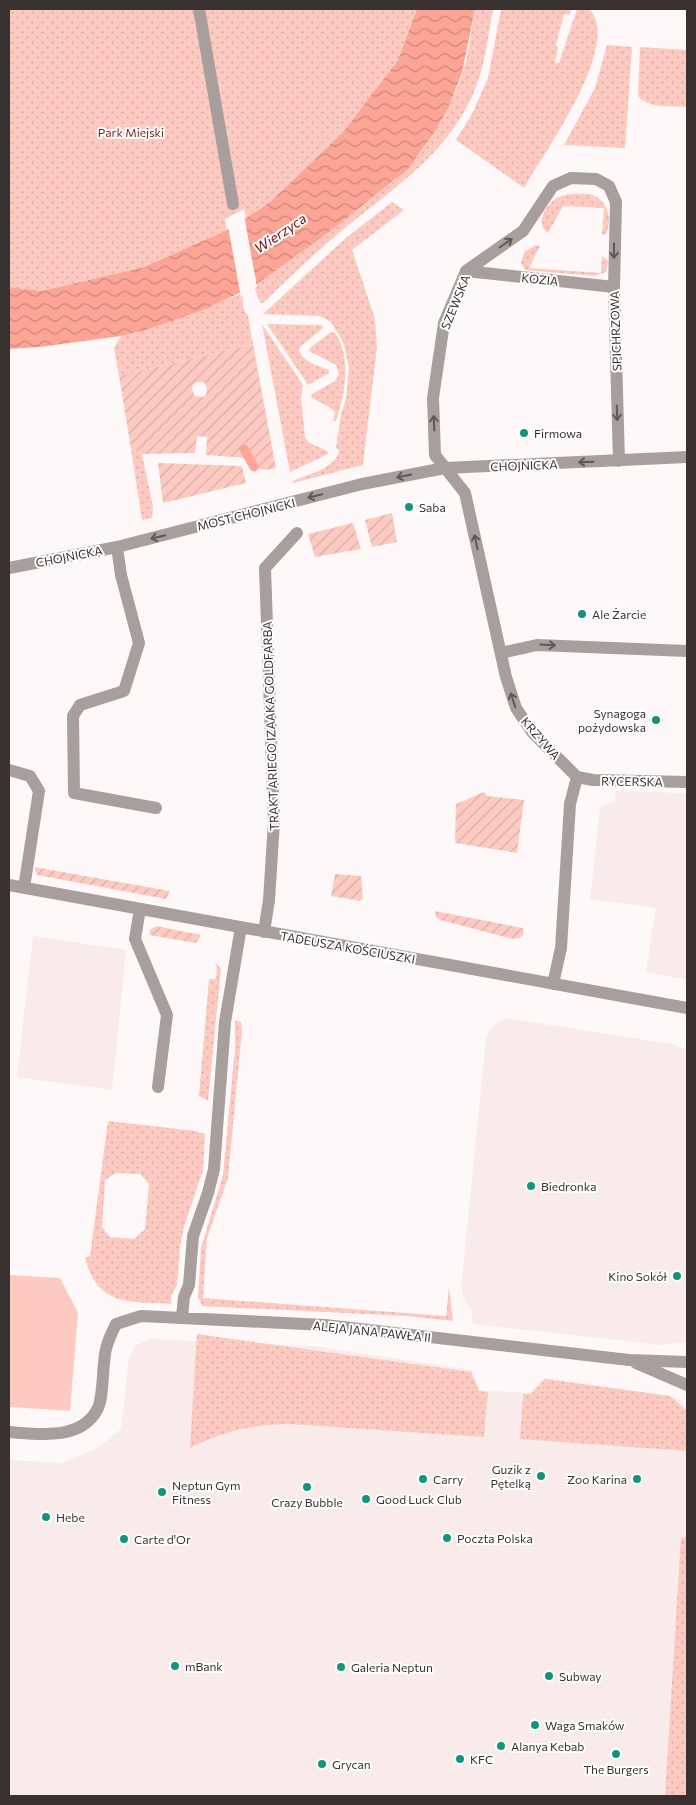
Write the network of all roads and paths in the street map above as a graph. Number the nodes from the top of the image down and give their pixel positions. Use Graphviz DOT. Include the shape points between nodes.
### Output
graph roads {
  1 [pos="199,9"];
  2 [pos="616,202"];
  3 [pos="233,204"];
  4 [pos="466,272"];
  5 [pos="614,287"];
  6 [pos="687,457"];
  7 [pos="619,461"];
  8 [pos="445,468"];
  9 [pos="362,484"];
  10 [pos="297,533"];
  11 [pos="123,546"];
  12 [pos="9,568"];
  13 [pos="687,651"];
  14 [pos="501,653"];
  15 [pos="9,770"];
  16 [pos="577,777"];
  17 [pos="687,782"];
  18 [pos="156,808"];
  19 [pos="9,885"];
  20 [pos="24,888"];
  21 [pos="140,909"];
  22 [pos="241,927"];
  23 [pos="264,932"];
  24 [pos="554,984"];
  25 [pos="687,1008"];
  26 [pos="158,1087"];
  27 [pos="182,1317"];
  28 [pos="629,1360"];
  29 [pos="687,1362"];
  30 [pos="687,1385"];
  31 [pos="9,1432"];
  1 -- 3 [label="street"];
  4 -- 2 [label="street, SZEWSKA, one-way" via="523,231 554,186 571,178 596,179 609,186"];
  2 -- 5 [label="street, SPICHRZOWA, one-way"];
  4 -- 5 [label="street, KOZIA"];
  8 -- 4 [label="street, SZEWSKA, one-way" via="435,455 433,398 444,323"];
  5 -- 7 [label="street, SPICHRZOWA, one-way"];
  6 -- 7 [label="street, CHOJNICKA"];
  7 -- 8 [label="street, CHOJNICKA, one-way"];
  8 -- 9 [label="street, CHOJNICKA, one-way"];
  14 -- 8 [label="street, KRZYWA, one-way" via="465,493"];
  9 -- 11 [label="street, MOST CHOJNICKI, one-way"];
  10 -- 23 [label="street, TRAKT ARIEGO IZAAKA GOLDFARBA" via="265,568 274,822"];
  11 -- 12 [label="street, CHOJNICKA"];
  11 -- 18 [label="street" via="122,575 138,642 124,691 80,704 73,716 74,793"];
  14 -- 13 [label="street, one-way" via="538,645"];
  16 -- 14 [label="street, KRZYWA, one-way" via="532,732 516,708"];
  15 -- 20 [label="street" via="30,776 39,790"];
  16 -- 17 [label="street, RYCERSKA"];
  16 -- 24 [label="street" via="570,804 561,948"];
  19 -- 20 [label="street, TADEUSZA KOŚCIUSZKI"];
  20 -- 21 [label="street, TADEUSZA KOŚCIUSZKI"];
  21 -- 22 [label="street, TADEUSZA KOŚCIUSZKI"];
  21 -- 26 [label="street" via="135,939 166,1015"];
  22 -- 23 [label="street, TADEUSZA KOŚCIUSZKI"];
  22 -- 27 [label="street" via="225,1022 214,1169 193,1236 189,1285"];
  23 -- 24 [label="street, TADEUSZA KOŚCIUSZKI"];
  24 -- 25 [label="street, TADEUSZA KOŚCIUSZKI"];
  27 -- 28 [label="street, ALEJA JANA PAWŁA II" via="325,1324"];
  27 -- 31 [label="street, ALEJA JANA PAWŁA II" via="141,1316 116,1324 106,1348 98,1409 85,1424 51,1434"];
  28 -- 29 [label="street, ALEJA JANA PAWŁA II"];
  28 -- 30 [label="street, ALEJA JANA PAWŁA II"];
}
